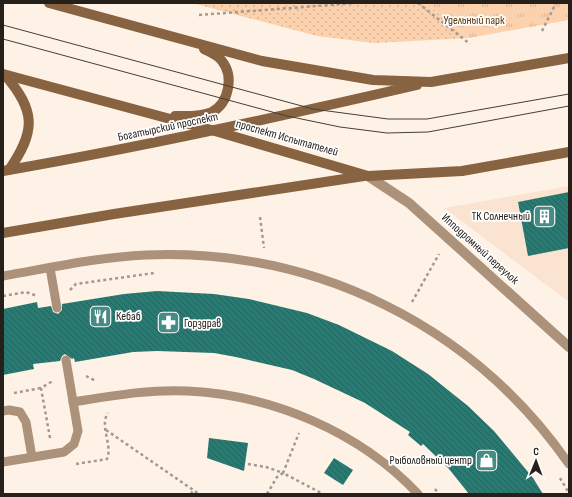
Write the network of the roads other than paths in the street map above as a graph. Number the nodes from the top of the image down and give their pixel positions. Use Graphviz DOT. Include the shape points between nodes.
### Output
graph roads {
  1 [pos="49,3"];
  2 [pos="192,41"];
  3 [pos="569,58"];
  4 [pos="4,74"];
  5 [pos="430,82"];
  6 [pos="163,116"];
  7 [pos="215,131"];
  8 [pos="569,152"];
  9 [pos="6,170"];
  10 [pos="368,176"];
  11 [pos="3,233"];
  12 [pos="50,268"];
  13 [pos="3,276"];
  14 [pos="57,308"];
  15 [pos="569,347"];
  16 [pos="66,360"];
  17 [pos="73,402"];
  18 [pos="3,411"];
  19 [pos="32,457"];
  20 [pos="3,462"];
  21 [pos="569,464"];
  22 [pos="418,494"];
  1 -- 2 [label="main road"];
  2 -- 5 [label="main road" via="262,61 373,80"];
  2 -- 6 [label="main road" via="222,60 228,73 228,86 222,104 211,112 195,116"];
  3 -- 5 [label="main road"];
  4 -- 6 [label="main road, проспект Испытателей"];
  4 -- 9 [label="main road" via="20,92 28,109 29,124 20,155"];
  5 -- 7 [label="main road, Богатырский проспект"];
  6 -- 7 [label="main road, проспект Испытателей"];
  7 -- 9 [label="main road, Богатырский проспект"];
  7 -- 10 [label="main road, проспект Испытателей"];
  8 -- 10 [label="main road, проспект Испытателей" via="462,171"];
  10 -- 11 [label="main road"];
  10 -- 15 [label="street, Ипподромный переулок" via="409,203"];
  12 -- 13 [label="lane"];
  12 -- 14 [label="lane"];
  12 -- 21 [label="lane" via="93,260 145,255 197,255 300,271 349,288 396,310 467,355 528,411"];
  16 -- 17 [label="lane"];
  17 -- 19 [label="lane" via="78,431 74,444 64,452"];
  17 -- 22 [label="lane" via="153,391 188,391 233,397 277,407 305,417 365,449"];
  18 -- 19 [label="lane" via="20,412 26,422"];
  19 -- 20 [label="lane"];
}
